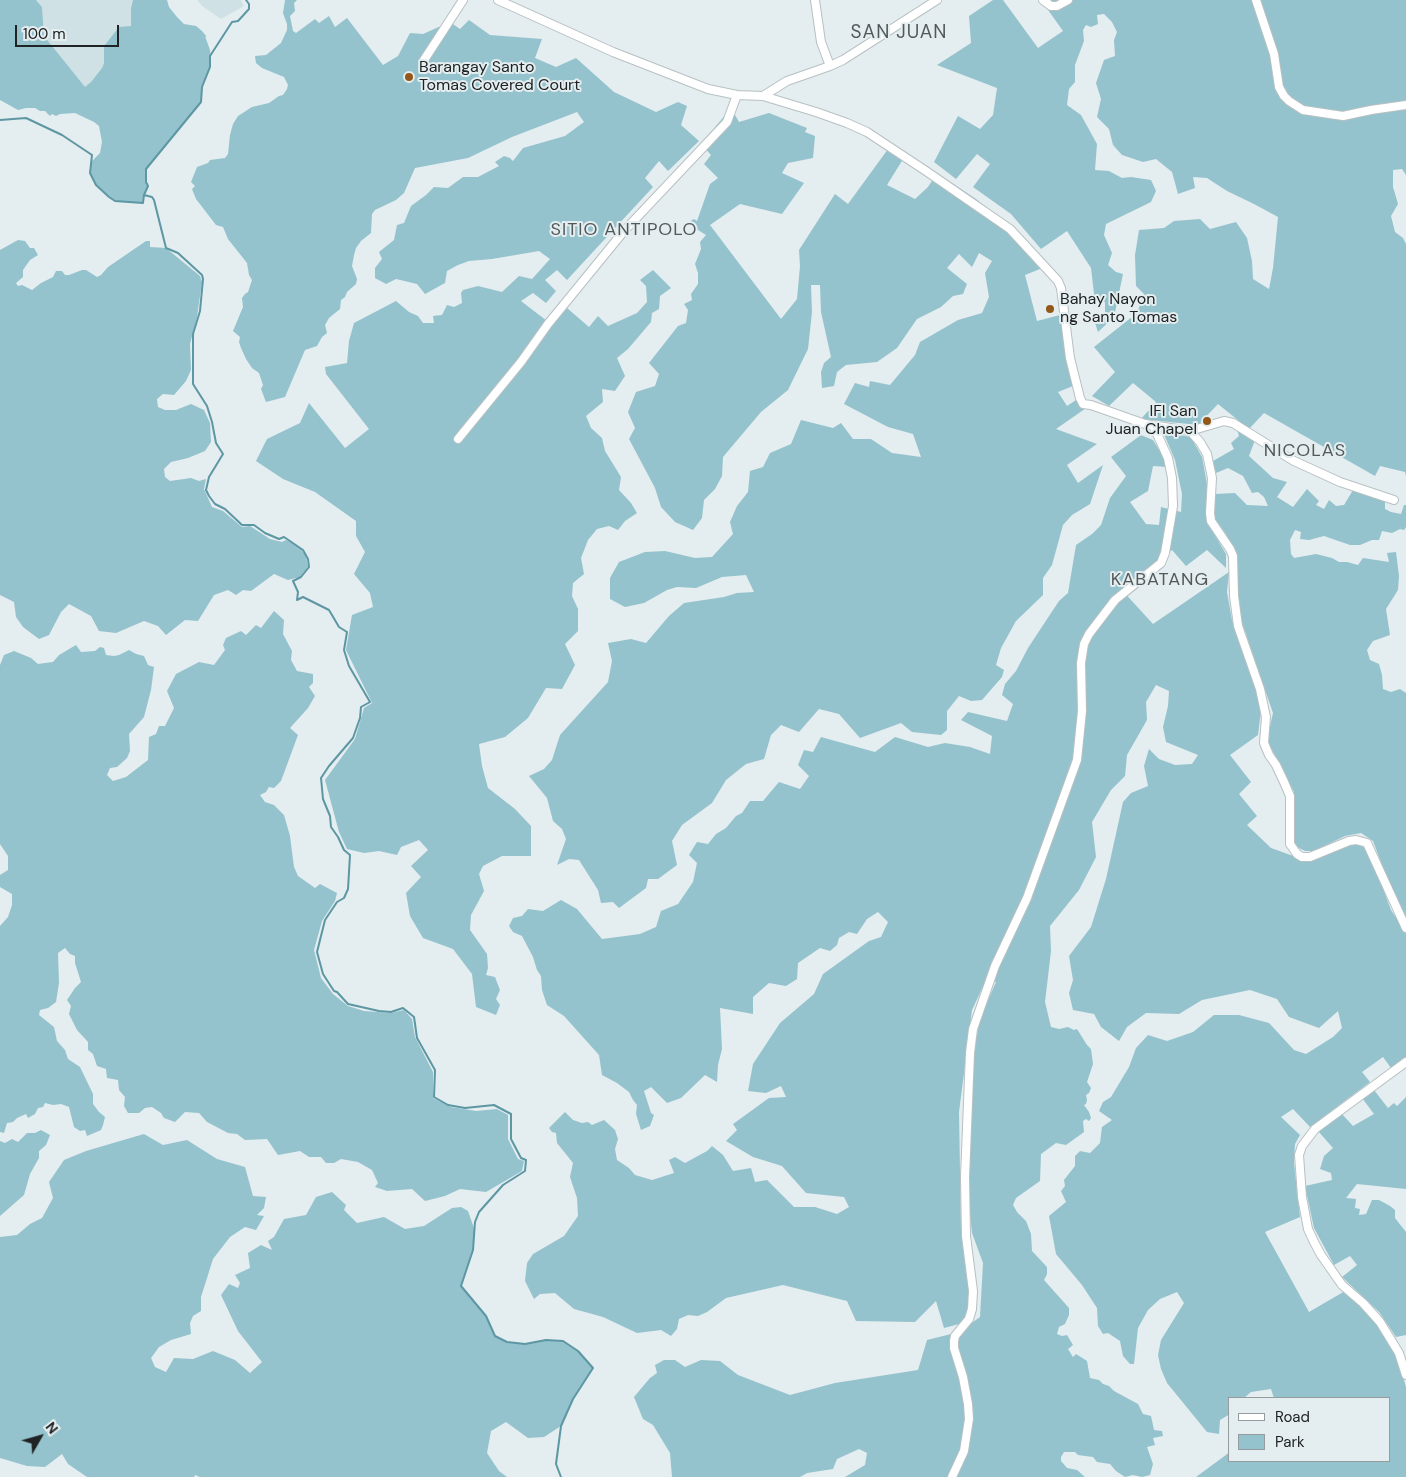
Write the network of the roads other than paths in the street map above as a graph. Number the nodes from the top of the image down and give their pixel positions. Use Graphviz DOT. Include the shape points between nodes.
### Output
graph roads {
  1 [pos="463,0"];
  2 [pos="498,0"];
  3 [pos="815,0"];
  4 [pos="937,0"];
  5 [pos="1043,0"];
  6 [pos="1068,0"];
  7 [pos="1256,0"];
  8 [pos="424,60"];
  9 [pos="830,66"];
  10 [pos="737,95"];
  11 [pos="764,96"];
  12 [pos="1406,105"];
  13 [pos="1153,425"];
  14 [pos="1190,431"];
  15 [pos="458,439"];
  16 [pos="1394,500"];
  17 [pos="1406,928"];
  18 [pos="1406,1062"];
  19 [pos="1406,1375"];
  20 [pos="952,1477"];
  1 -- 8 [label="street"];
  2 -- 10 [label="street" via="644,65 708,89"];
  3 -- 9 [label="street" via="821,42"];
  4 -- 9 [label="street"];
  5 -- 6 [label="street" via="1051,6 1058,6"];
  7 -- 12 [label="street" via="1274,54 1279,87 1289,101 1303,110 1343,116"];
  9 -- 11 [label="street" via="787,81"];
  10 -- 11 [label="street"];
  10 -- 15 [label="street" via="727,122 624,231"];
  11 -- 13 [label="street" via="867,132 1005,224 1058,281 1070,358 1083,404"];
  13 -- 14 [label="street"];
  13 -- 20 [label="street" via="1168,458 1172,478 1173,506 1165,553 1161,563 1115,600 1084,644 1080,663 1082,711 1077,760 1027,898 995,966 973,1029 965,1177 972,1309 954,1341 968,1404 969,1428 964,1451"];
  14 -- 16 [label="street" via="1224,421 1233,423 1294,461 1340,482"];
  14 -- 17 [label="street" via="1207,454 1210,466 1211,521 1233,556 1238,626 1260,689 1266,717 1264,743 1290,796 1290,844 1302,857 1310,857 1349,841 1366,843"];
  18 -- 19 [label="street" via="1315,1129 1299,1155 1302,1197 1314,1242 1342,1285 1380,1322 1399,1354"];
}
